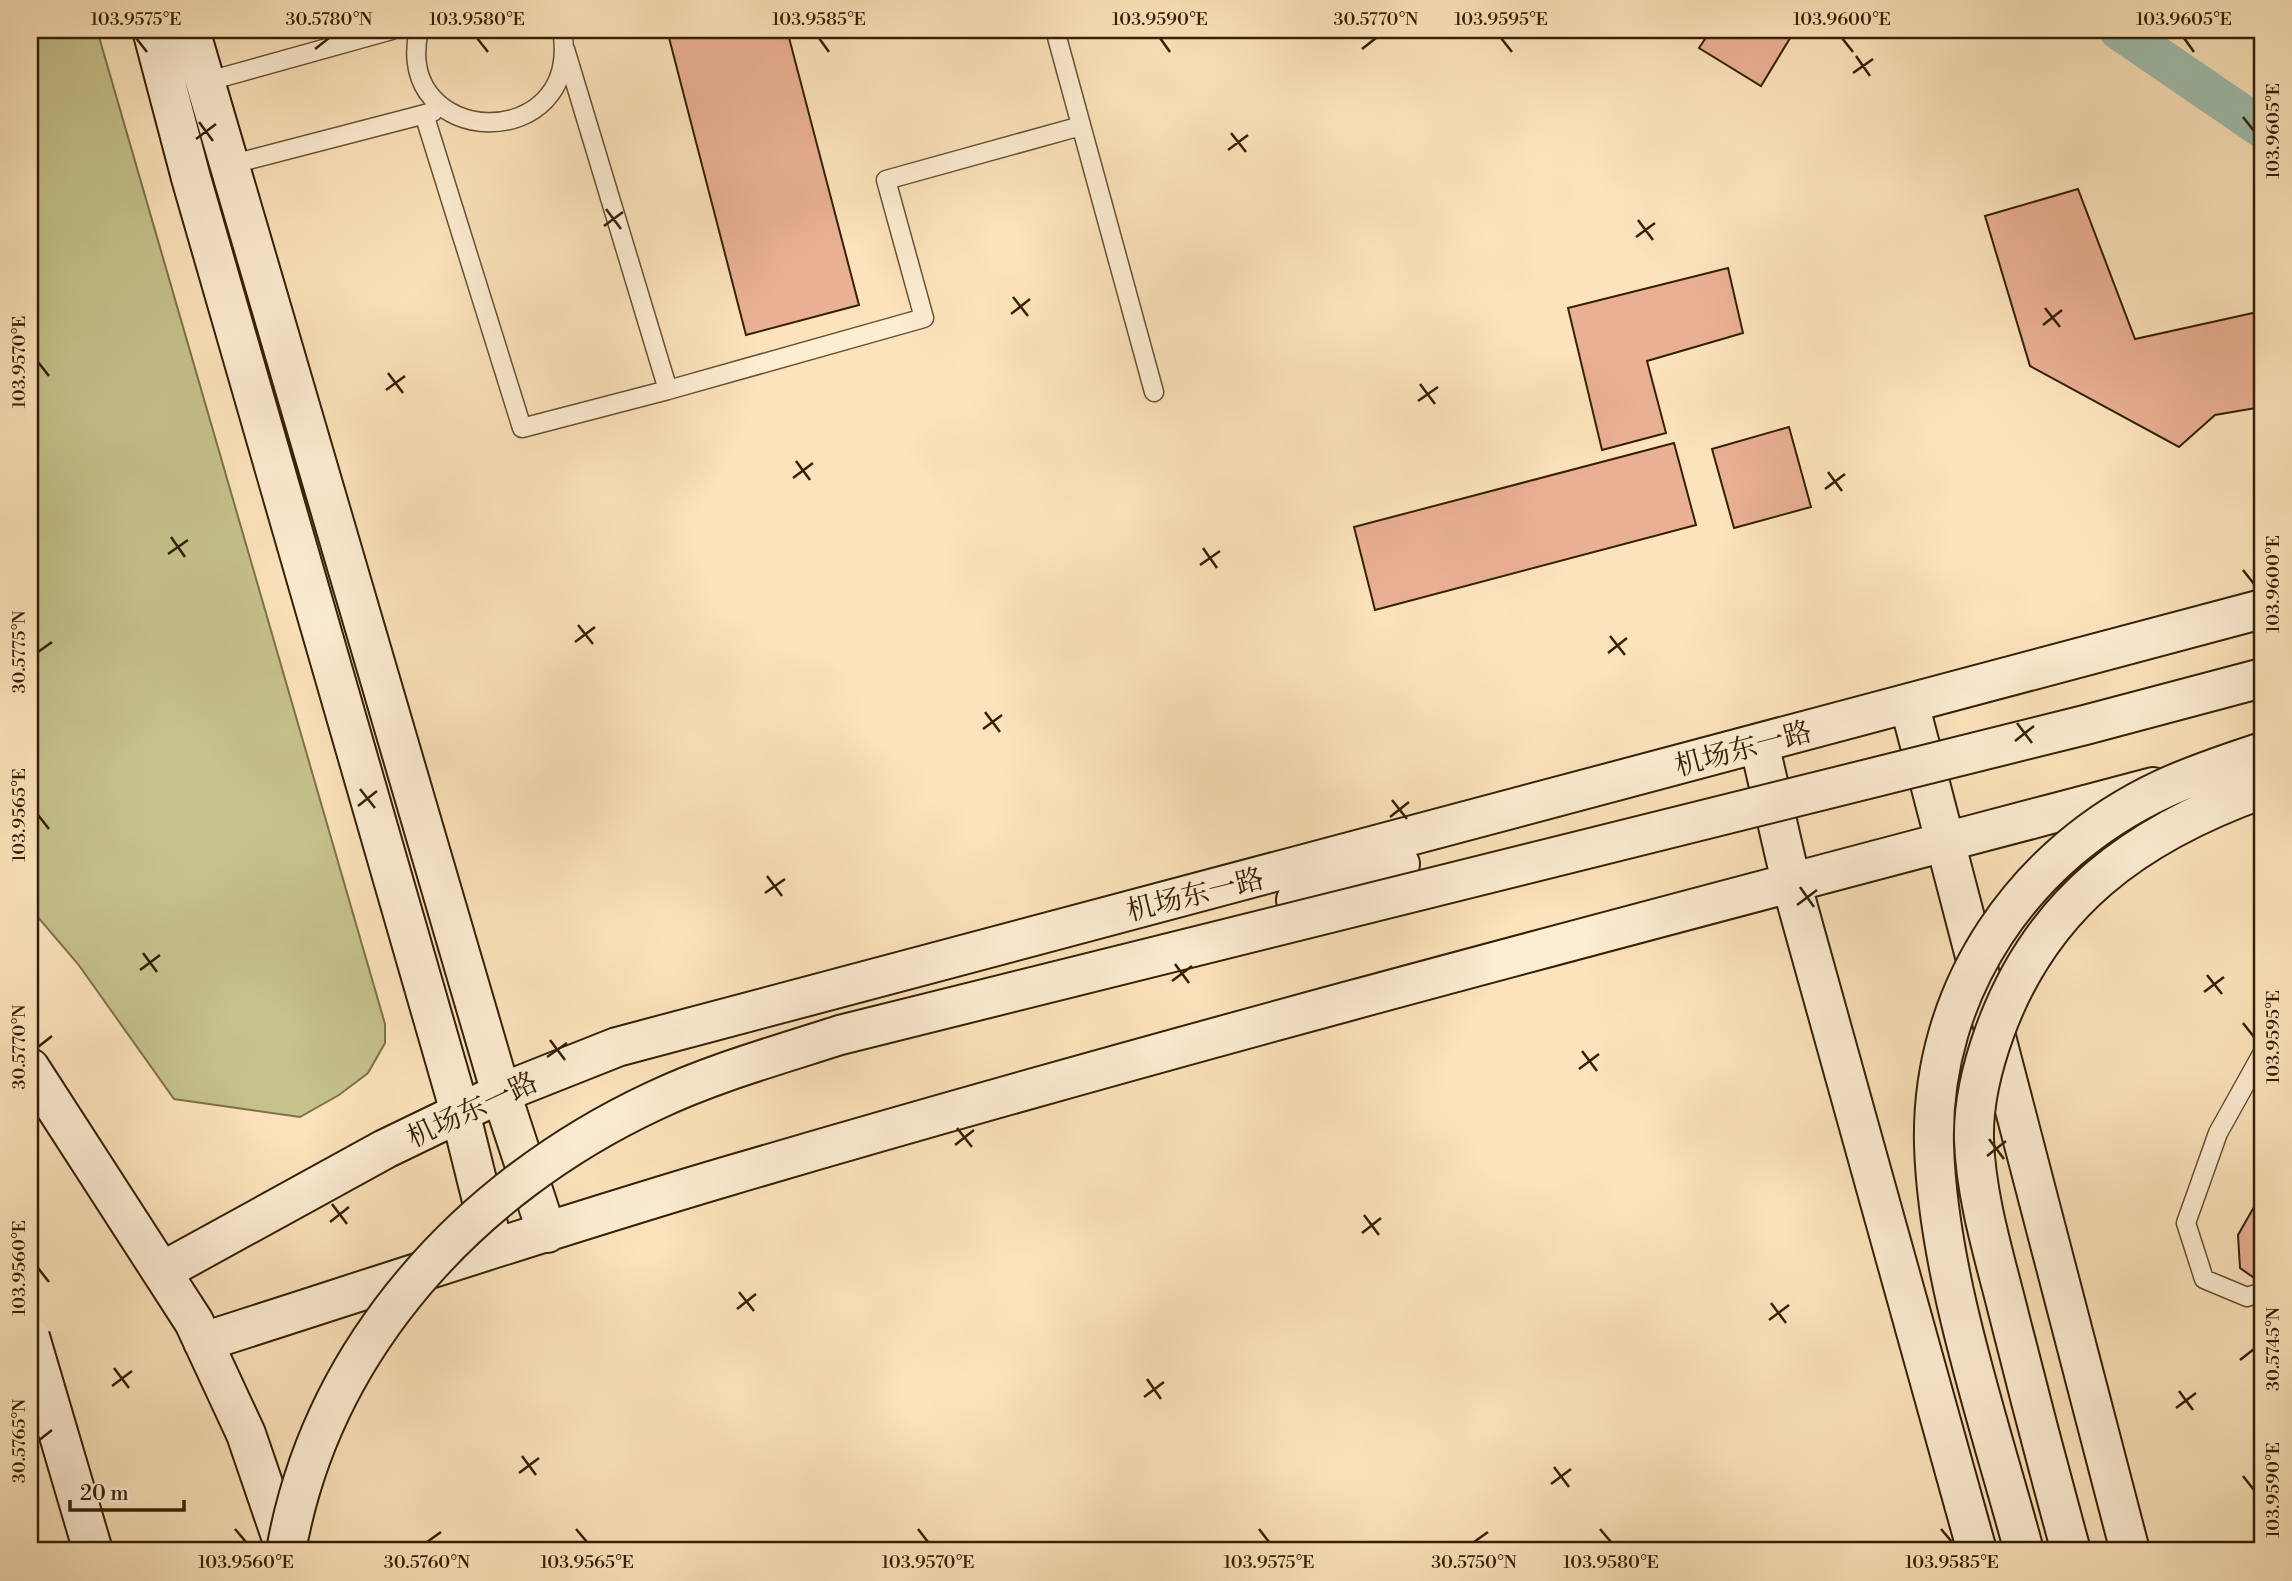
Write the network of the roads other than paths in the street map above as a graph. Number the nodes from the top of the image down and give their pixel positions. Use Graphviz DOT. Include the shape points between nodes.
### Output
graph roads {
  1 [pos="152,30"];
  2 [pos="190,30"];
  3 [pos="392,30"];
  4 [pos="419,30"];
  5 [pos="562,30"];
  6 [pos="1055,30"];
  7 [pos="565,49"];
  8 [pos="205,82"];
  9 [pos="444,109"];
  10 [pos="424,114"];
  11 [pos="1081,126"];
  12 [pos="229,165"];
  13 [pos="668,390"];
  14 [pos="1154,392"];
  15 [pos="2262,609"];
  16 [pos="2262,678"];
  17 [pos="1909,703"];
  18 [pos="1759,743"];
  19 [pos="2262,752"];
  20 [pos="2262,759"];
  21 [pos="1679,765"];
  22 [pos="2262,789"];
  23 [pos="1945,842"];
  24 [pos="1791,882"];
  25 [pos="2262,1054"];
  26 [pos="30,1068"];
  27 [pos="500,1093"];
  28 [pos="460,1112"];
  29 [pos="624,1116"];
  30 [pos="547,1233"];
  31 [pos="494,1249"];
  32 [pos="163,1271"];
  33 [pos="2262,1292"];
  34 [pos="30,1337"];
  35 [pos="203,1342"];
  36 [pos="93,1551"];
  37 [pos="286,1551"];
  38 [pos="1977,1551"];
  39 [pos="2024,1551"];
  40 [pos="2071,1551"];
  41 [pos="2130,1551"];
  1 -- 28 [label="street"];
  2 -- 8 [label="street"];
  3 -- 8 [label="lane"];
  4 -- 9 [label="lane" via="418,70"];
  5 -- 7 [label="lane"];
  6 -- 11 [label="lane"];
  7 -- 9 [label="lane" via="561,73 550,94 512,121 488,125"];
  7 -- 13 [label="lane"];
  8 -- 12 [label="street"];
  9 -- 10 [label="lane"];
  10 -- 12 [label="lane"];
  10 -- 13 [label="lane" via="522,428"];
  11 -- 13 [label="lane" via="886,180 924,318"];
  11 -- 14 [label="lane"];
  12 -- 27 [label="street"];
  15 -- 17 [label="street, 机场东一路"];
  16 -- 29 [label="street, bridge" via="839,1035 692,1085"];
  17 -- 18 [label="street, 机场东一路"];
  17 -- 23 [label="street"];
  18 -- 21 [label="street, 机场东一路"];
  18 -- 24 [label="street"];
  19 -- 39 [label="street, bridge" via="2164,788 2132,805 2046,868 1986,945 1949,1033 1934,1114 1939,1204 1960,1312"];
  20 -- 23 [label="street"];
  21 -- 27 [label="street, 机场东一路" via="617,1047"];
  21 -- 29 [label="street, bridge" via="1296,900 1064,966 813,1029 694,1068"];
  22 -- 40 [label="street, bridge" via="2163,832 2130,853 2071,903 2023,965 1987,1054 1974,1139 1986,1225"];
  23 -- 24 [label="street"];
  23 -- 41 [label="street"];
  24 -- 30 [label="street" via="874,1133"];
  24 -- 38 [label="street"];
  25 -- 33 [label="lane" via="2218,1133 2186,1223 2204,1279 2247,1297"];
  26 -- 32 [label="street"];
  27 -- 28 [label="street, 机场东一路"];
  27 -- 30 [label="street"];
  28 -- 31 [label="street"];
  28 -- 32 [label="street, 机场东一路"];
  29 -- 37 [label="street, bridge" via="502,1195 450,1242 390,1311 363,1350 317,1444 299,1489"];
  30 -- 31 [label="street"];
  31 -- 35 [label="street"];
  32 -- 35 [label="street"];
  34 -- 36 [label="street, bridge"];
  35 -- 37 [label="street" via="246,1434"];
}
